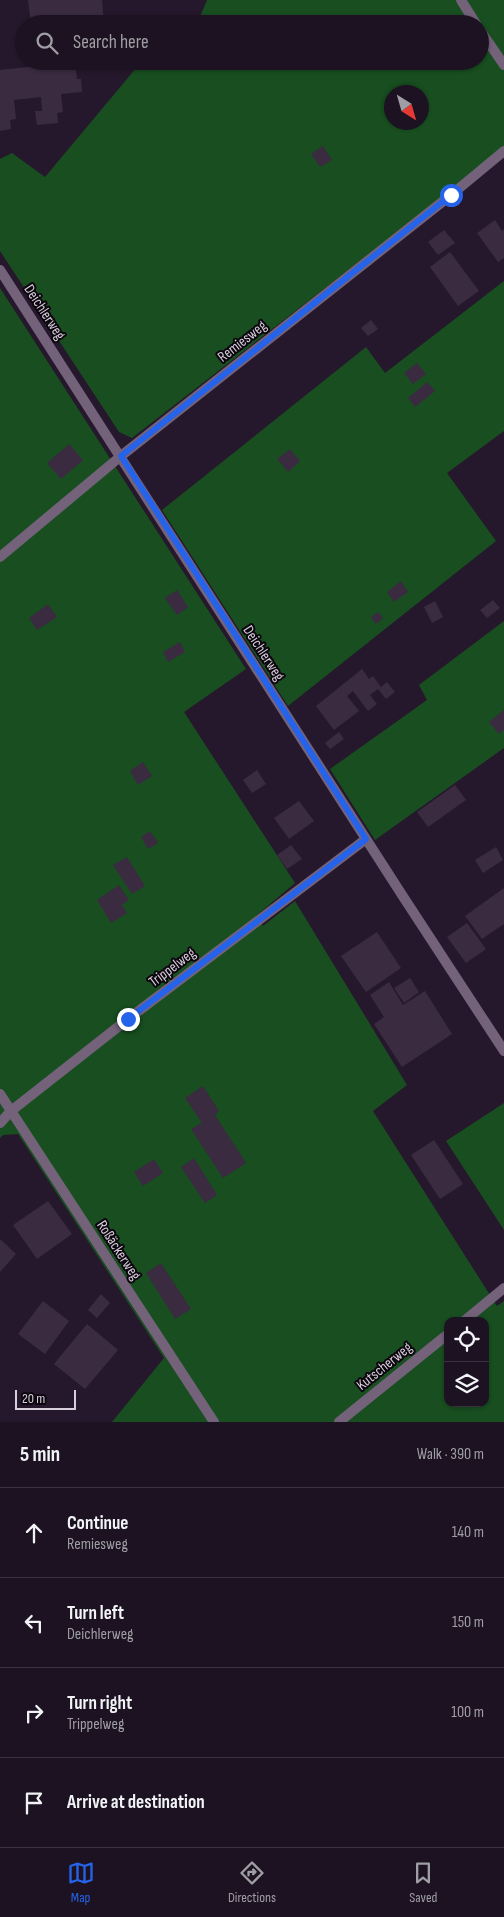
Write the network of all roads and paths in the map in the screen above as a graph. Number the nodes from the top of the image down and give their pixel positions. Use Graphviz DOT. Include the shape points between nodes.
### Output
graph roads {
  1 [pos="461,0"];
  2 [pos="470,15"];
  3 [pos="489,44"];
  4 [pos="504,66"];
  5 [pos="504,151"];
  6 [pos="0,270"];
  7 [pos="121,456"];
  8 [pos="0,557"];
  9 [pos="366,839"];
  10 [pos="504,1051"];
  11 [pos="0,1094"];
  12 [pos="11,1111"];
  13 [pos="0,1123"];
  14 [pos="504,1288"];
  15 [pos="469,1317"];
  16 [pos="444,1337"];
  17 [pos="214,1422"];
  18 [pos="339,1422"];
  1 -- 2 [label="lane"];
  3 -- 4 [label="lane"];
  5 -- 7 [label="lane, Remiesweg"];
  6 -- 7 [label="lane, Deichlerweg"];
  7 -- 8 [label="lane, Remiesweg"];
  7 -- 9 [label="lane, Deichlerweg"];
  9 -- 10 [label="lane, Deichlerweg"];
  9 -- 12 [label="lane, Trippelweg"];
  11 -- 12 [label="lane, Roßäckerweg"];
  12 -- 13 [label="lane, Trippelweg"];
  12 -- 17 [label="lane, Roßäckerweg"];
  14 -- 15 [label="lane"];
  16 -- 18 [label="lane, Kutscherweg"];
}
